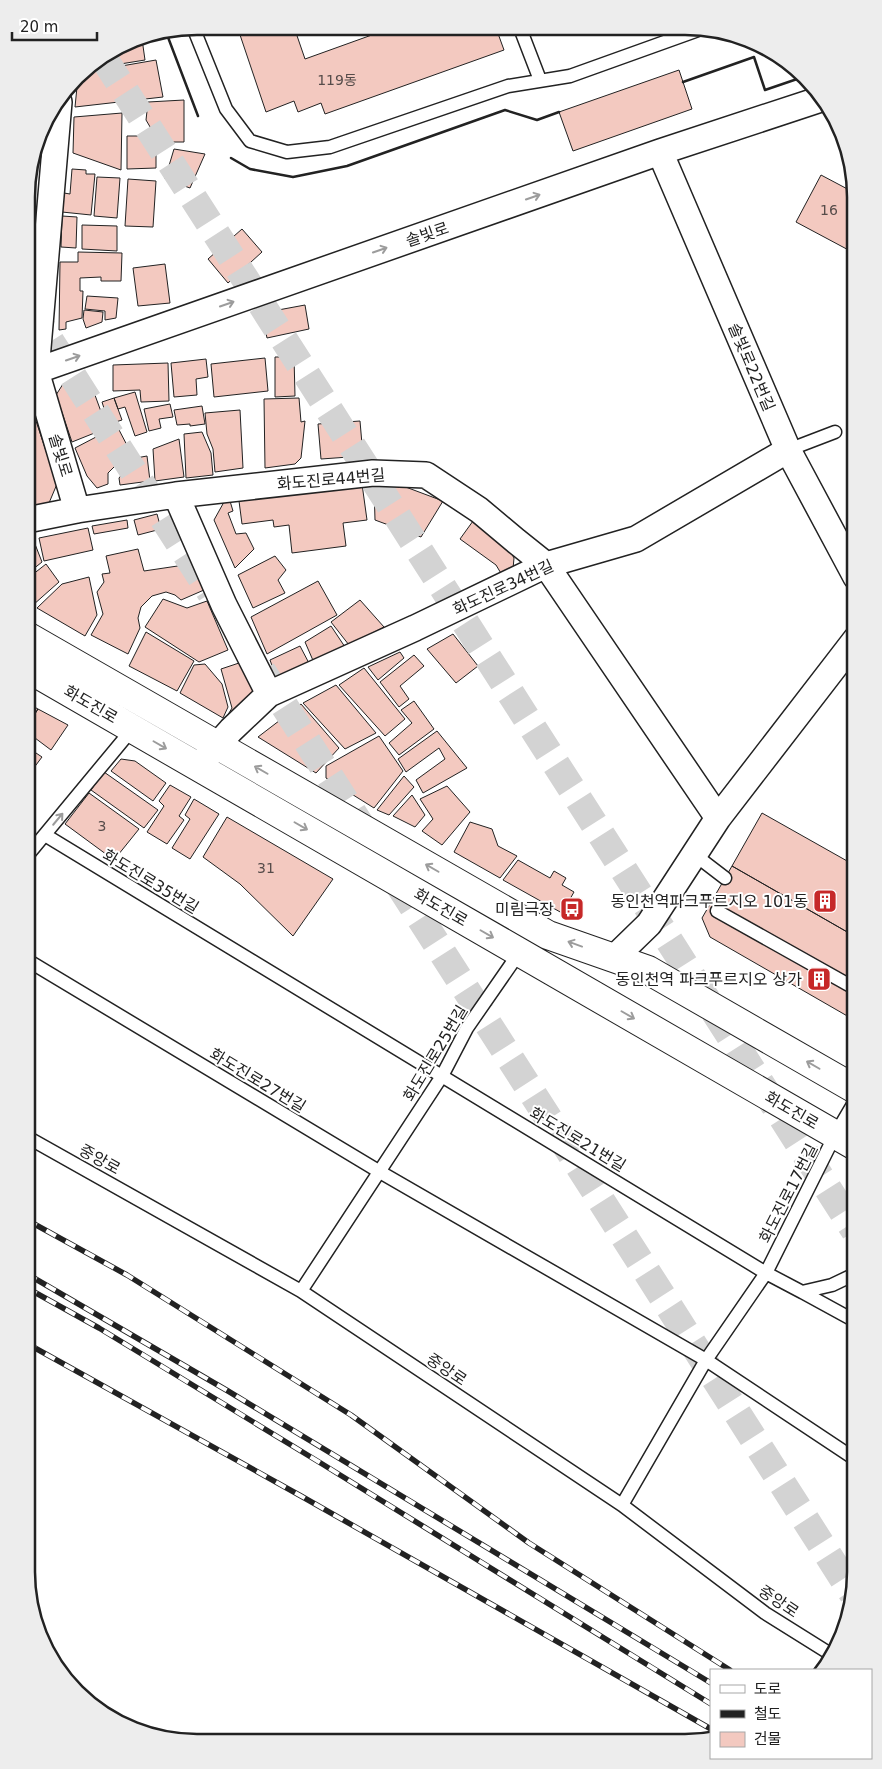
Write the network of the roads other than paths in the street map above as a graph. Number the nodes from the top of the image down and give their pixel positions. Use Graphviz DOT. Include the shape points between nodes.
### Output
graph roads {
  1 [pos="196,35"];
  2 [pos="523,35"];
  3 [pos="684,35"];
  4 [pos="540,80"];
  5 [pos="815,101"];
  6 [pos="58,115"];
  7 [pos="660,152"];
  8 [pos="35,343"];
  9 [pos="35,372"];
  10 [pos="35,382"];
  11 [pos="835,432"];
  12 [pos="788,450"];
  13 [pos="176,495"];
  14 [pos="77,510"];
  15 [pos="35,518"];
  16 [pos="847,560"];
  17 [pos="546,565"];
  18 [pos="35,641"];
  19 [pos="847,651"];
  20 [pos="35,673"];
  21 [pos="269,694"];
  22 [pos="151,707"];
  23 [pos="133,729"];
  24 [pos="217,746"];
  25 [pos="198,767"];
  26 [pos="718,818"];
  27 [pos="45,835"];
  28 [pos="35,847"];
  29 [pos="695,856"];
  30 [pos="725,878"];
  31 [pos="717,911"];
  32 [pos="519,952"];
  33 [pos="614,958"];
  34 [pos="35,965"];
  35 [pos="847,984"];
  36 [pos="376,1035"];
  37 [pos="442,1076"];
  38 [pos="847,1084"];
  39 [pos="35,1141"];
  40 [pos="845,1141"];
  41 [pos="380,1172"];
  42 [pos="766,1273"];
  43 [pos="847,1278"];
  44 [pos="301,1291"];
  45 [pos="802,1292"];
  46 [pos="847,1317"];
  47 [pos="706,1360"];
  48 [pos="847,1454"];
  49 [pos="622,1505"];
  50 [pos="826,1651"];
  1 -- 4 [label="lane" via="226,109 250,141 288,152 330,147 508,86"];
  2 -- 4 [label="lane"];
  3 -- 4 [label="lane" via="570,76"];
  5 -- 7 [label="street, 솔빛로"];
  6 -- 8 [label="street"];
  9 -- 7 [label="street, 솔빛로, one-way"];
  7 -- 12 [label="street, 솔빛로22번길"];
  10 -- 14 [label="street, 솔빛로"];
  11 -- 12 [label="lane"];
  12 -- 16 [label="street, 솔빛로22번길"];
  12 -- 17 [label="street, 화도진로34번길" via="636,539"];
  13 -- 14 [label="street, 화도진로44번길"];
  13 -- 17 [label="street, 화도진로44번길" via="373,472 426,475 479,510"];
  13 -- 21 [label="street" via="224,605"];
  14 -- 15 [label="street, 화도진로44번길"];
  17 -- 21 [label="street, 화도진로34번길"];
  17 -- 26 [label="street, 화도진로44번길"];
  18 -- 22 [label="street, 화도진로"];
  19 -- 26 [label="street"];
  20 -- 23 [label="street, 화도진로"];
  21 -- 24 [label="street, 화도진로34번길"];
  22 -- 23 [label="lane"];
  22 -- 24 [label="street, 화도진로"];
  23 -- 25 [label="street, 화도진로, one-way"];
  27 -- 23 [label="lane, one-way"];
  24 -- 25 [label="street, 화도진로34번길"];
  33 -- 24 [label="street, 화도진로, one-way" via="548,935"];
  25 -- 32 [label="street, 화도진로, one-way"];
  26 -- 29 [label="street"];
  27 -- 28 [label="lane"];
  27 -- 36 [label="lane, 화도진로35번길"];
  29 -- 30 [label="lane"];
  29 -- 33 [label="street" via="649,924"];
  31 -- 35 [label="lane"];
  32 -- 37 [label="lane, 화도진로25번길" via="467,1028"];
  32 -- 40 [label="street, 화도진로, one-way"];
  38 -- 33 [label="street, 화도진로, one-way" via="648,970"];
  34 -- 41 [label="lane, 화도진로27번길"];
  36 -- 37 [label="lane, 화도진로21번길"];
  37 -- 41 [label="lane, 화도진로25번길"];
  37 -- 42 [label="lane, 화도진로21번길"];
  39 -- 44 [label="lane, 중앙로"];
  40 -- 42 [label="lane, 화도진로17번길"];
  41 -- 44 [label="lane, 화도진로25번길"];
  41 -- 47 [label="lane"];
  42 -- 45 [label="lane"];
  42 -- 47 [label="lane, 화도진로17번길"];
  43 -- 45 [label="lane"];
  44 -- 49 [label="lane, 중앙로"];
  45 -- 46 [label="lane"];
  47 -- 48 [label="lane"];
  47 -- 49 [label="lane, 화도진로17번길"];
  49 -- 50 [label="lane, 중앙로" via="765,1613"];
}
